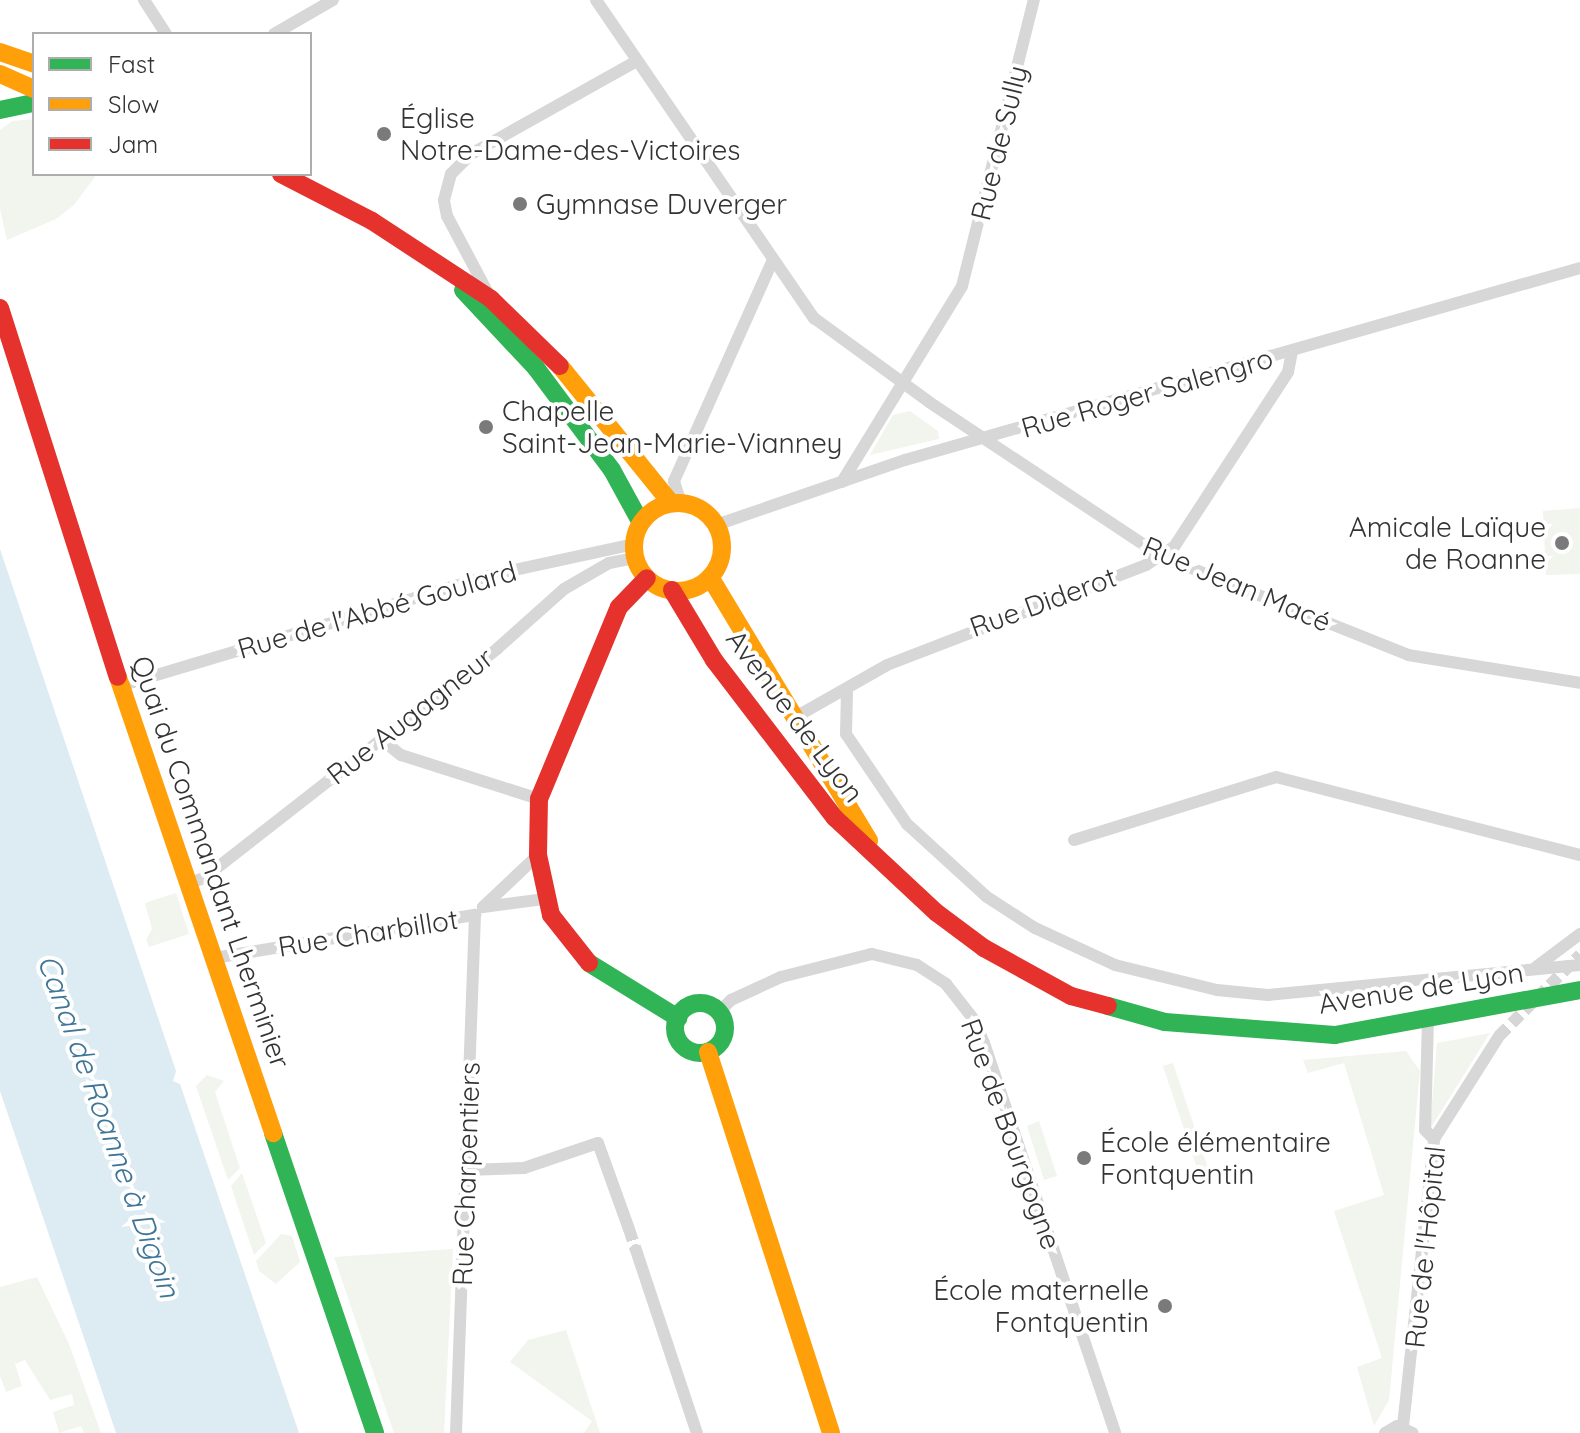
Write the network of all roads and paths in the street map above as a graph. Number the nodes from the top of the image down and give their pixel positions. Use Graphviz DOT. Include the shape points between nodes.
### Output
graph roads {
  1 [pos="144,0"];
  2 [pos="333,0"];
  3 [pos="596,0"];
  4 [pos="1034,0"];
  5 [pos="312,5"];
  6 [pos="165,32"];
  7 [pos="277,32"];
  8 [pos="0,52"];
  9 [pos="637,61"];
  10 [pos="32,63"];
  11 [pos="0,74"];
  12 [pos="32,88"];
  13 [pos="32,103"];
  14 [pos="0,110"];
  15 [pos="274,176"];
  16 [pos="285,176"];
  17 [pos="307,188"];
  18 [pos="372,221"];
  19 [pos="773,260"];
  20 [pos="1580,268"];
  21 [pos="491,299"];
  22 [pos="0,308"];
  23 [pos="4,344"];
  24 [pos="1292,351"];
  25 [pos="901,381"];
  26 [pos="984,439"];
  27 [pos="842,482"];
  28 [pos="676,503"];
  29 [pos="641,523"];
  30 [pos="716,525"];
  31 [pos="635,551"];
  32 [pos="1161,556"];
  33 [pos="710,577"];
  34 [pos="647,578"];
  35 [pos="672,590"];
  36 [pos="1580,683"];
  37 [pos="123,685"];
  38 [pos="847,690"];
  39 [pos="792,719"];
  40 [pos="381,739"];
  41 [pos="539,799"];
  42 [pos="1074,840"];
  43 [pos="538,855"];
  44 [pos="1580,855"];
  45 [pos="885,867"];
  46 [pos="189,883"];
  47 [pos="545,899"];
  48 [pos="479,911"];
  49 [pos="1580,934"];
  50 [pos="214,958"];
  51 [pos="1580,965"];
  52 [pos="1533,969"];
  53 [pos="1580,990"];
  54 [pos="719,1012"];
  55 [pos="678,1018"];
  56 [pos="1428,1018"];
  57 [pos="1499,1036"];
  58 [pos="708,1052"];
  59 [pos="1434,1139"];
  60 [pos="466,1170"];
  61 [pos="629,1229"];
  62 [pos="636,1250"];
  63 [pos="1408,1430"];
  64 [pos="375,1433"];
  65 [pos="456,1433"];
  66 [pos="697,1433"];
  67 [pos="831,1433"];
  68 [pos="1115,1433"];
  69 [pos="1385,1433"];
  1 -- 6 [label="street"];
  2 -- 5 [label="street"];
  3 -- 9 [label="street, Rue Jean Macé"];
  4 -- 25 [label="street, Rue de Sully" via="962,286"];
  5 -- 7 [label="street"];
  8 -- 10 [label="main road"];
  9 -- 19 [label="street, Rue Jean Macé"];
  9 -- 21 [label="street" via="471,154 451,174 444,200 447,216"];
  11 -- 12 [label="main road"];
  13 -- 14 [label="main road"];
  15 -- 17 [label="main road"];
  16 -- 17 [label="main road"];
  17 -- 18 [label="main road"];
  18 -- 21 [label="main road"];
  18 -- 29 [label="main road" via="463,290 522,350 612,470"];
  19 -- 25 [label="street, Rue Jean Macé" via="814,318"];
  19 -- 28 [label="street" via="674,481"];
  20 -- 24 [label="street, Rue Roger Salengro"];
  21 -- 28 [label="main road" via="581,386"];
  22 -- 23 [label="main road, Quai du Commandant Lherminier"];
  23 -- 37 [label="main road, Quai du Commandant Lherminier"];
  24 -- 26 [label="street, Rue Roger Salengro"];
  24 -- 32 [label="street, Rue Diderot" via="1288,372 1200,510 1174,547"];
  25 -- 26 [label="street, Rue Jean Macé"];
  25 -- 27 [label="street, Rue de Sully"];
  26 -- 27 [label="street, Rue Roger Salengro"];
  26 -- 32 [label="street, Rue Jean Macé"];
  27 -- 30 [label="street, Rue Roger Salengro"];
  28 -- 29 [label="main road"];
  28 -- 30 [label="main road" via="695,506"];
  29 -- 31 [label="main road"];
  30 -- 33 [label="main road" via="721,552"];
  31 -- 34 [label="main road"];
  31 -- 37 [label="street, Rue de l'Abbé Goulard" via="491,575"];
  31 -- 40 [label="street, Rue Augagneur" via="564,589"];
  32 -- 36 [label="street, Rue Jean Macé" via="1408,655"];
  32 -- 38 [label="street, Rue Diderot" via="953,635"];
  33 -- 35 [label="main road" via="686,590"];
  33 -- 39 [label="main road, Avenue de Lyon"];
  34 -- 35 [label="main road"];
  34 -- 41 [label="main road" via="619,607"];
  35 -- 45 [label="main road, Avenue de Lyon" via="714,660 803,779"];
  37 -- 46 [label="main road, Quai du Commandant Lherminier"];
  38 -- 39 [label="street, Rue Diderot"];
  38 -- 52 [label="street" via="846,734 907,824 987,897 1056,939 1115,965 1217,990 1268,995"];
  39 -- 45 [label="main road, Avenue de Lyon"];
  40 -- 41 [label="street" via="401,755"];
  40 -- 46 [label="street, Rue Augagneur" via="204,878"];
  41 -- 43 [label="main road"];
  42 -- 44 [label="street" via="1276,777"];
  43 -- 47 [label="main road"];
  43 -- 48 [label="street"];
  45 -- 56 [label="main road, Avenue de Lyon" via="984,948 1093,1003 1165,1022 1304,1034 1351,1033"];
  46 -- 50 [label="main road, Quai du Commandant Lherminier"];
  47 -- 48 [label="street, Rue Charbillot"];
  47 -- 55 [label="main road" via="559,933 586,963"];
  48 -- 50 [label="street, Rue Charbillot"];
  48 -- 60 [label="street, Rue Charpentiers"];
  49 -- 52 [label="street"];
  50 -- 64 [label="main road, Quai du Commandant Lherminier"];
  51 -- 52 [label="street"];
  53 -- 56 [label="main road, Avenue de Lyon"];
  54 -- 55 [label="main road" via="697,1004"];
  54 -- 58 [label="main road" via="724,1035"];
  54 -- 68 [label="street, Rue de Bourgogne" via="767,983 872,954 897,958 946,984 975,1021 998,1082"];
  55 -- 58 [label="main road" via="679,1041 692,1052"];
  56 -- 59 [label="street" via="1425,1130"];
  57 -- 59 [label="street, Rue de l'Hôpital"];
  58 -- 67 [label="main road"];
  59 -- 63 [label="street, Rue de l'Hôpital"];
  60 -- 61 [label="street" via="524,1168 598,1143"];
  60 -- 65 [label="street, Rue Charpentiers"];
  62 -- 66 [label="street"];
  63 -- 69 [label="street"];
}
